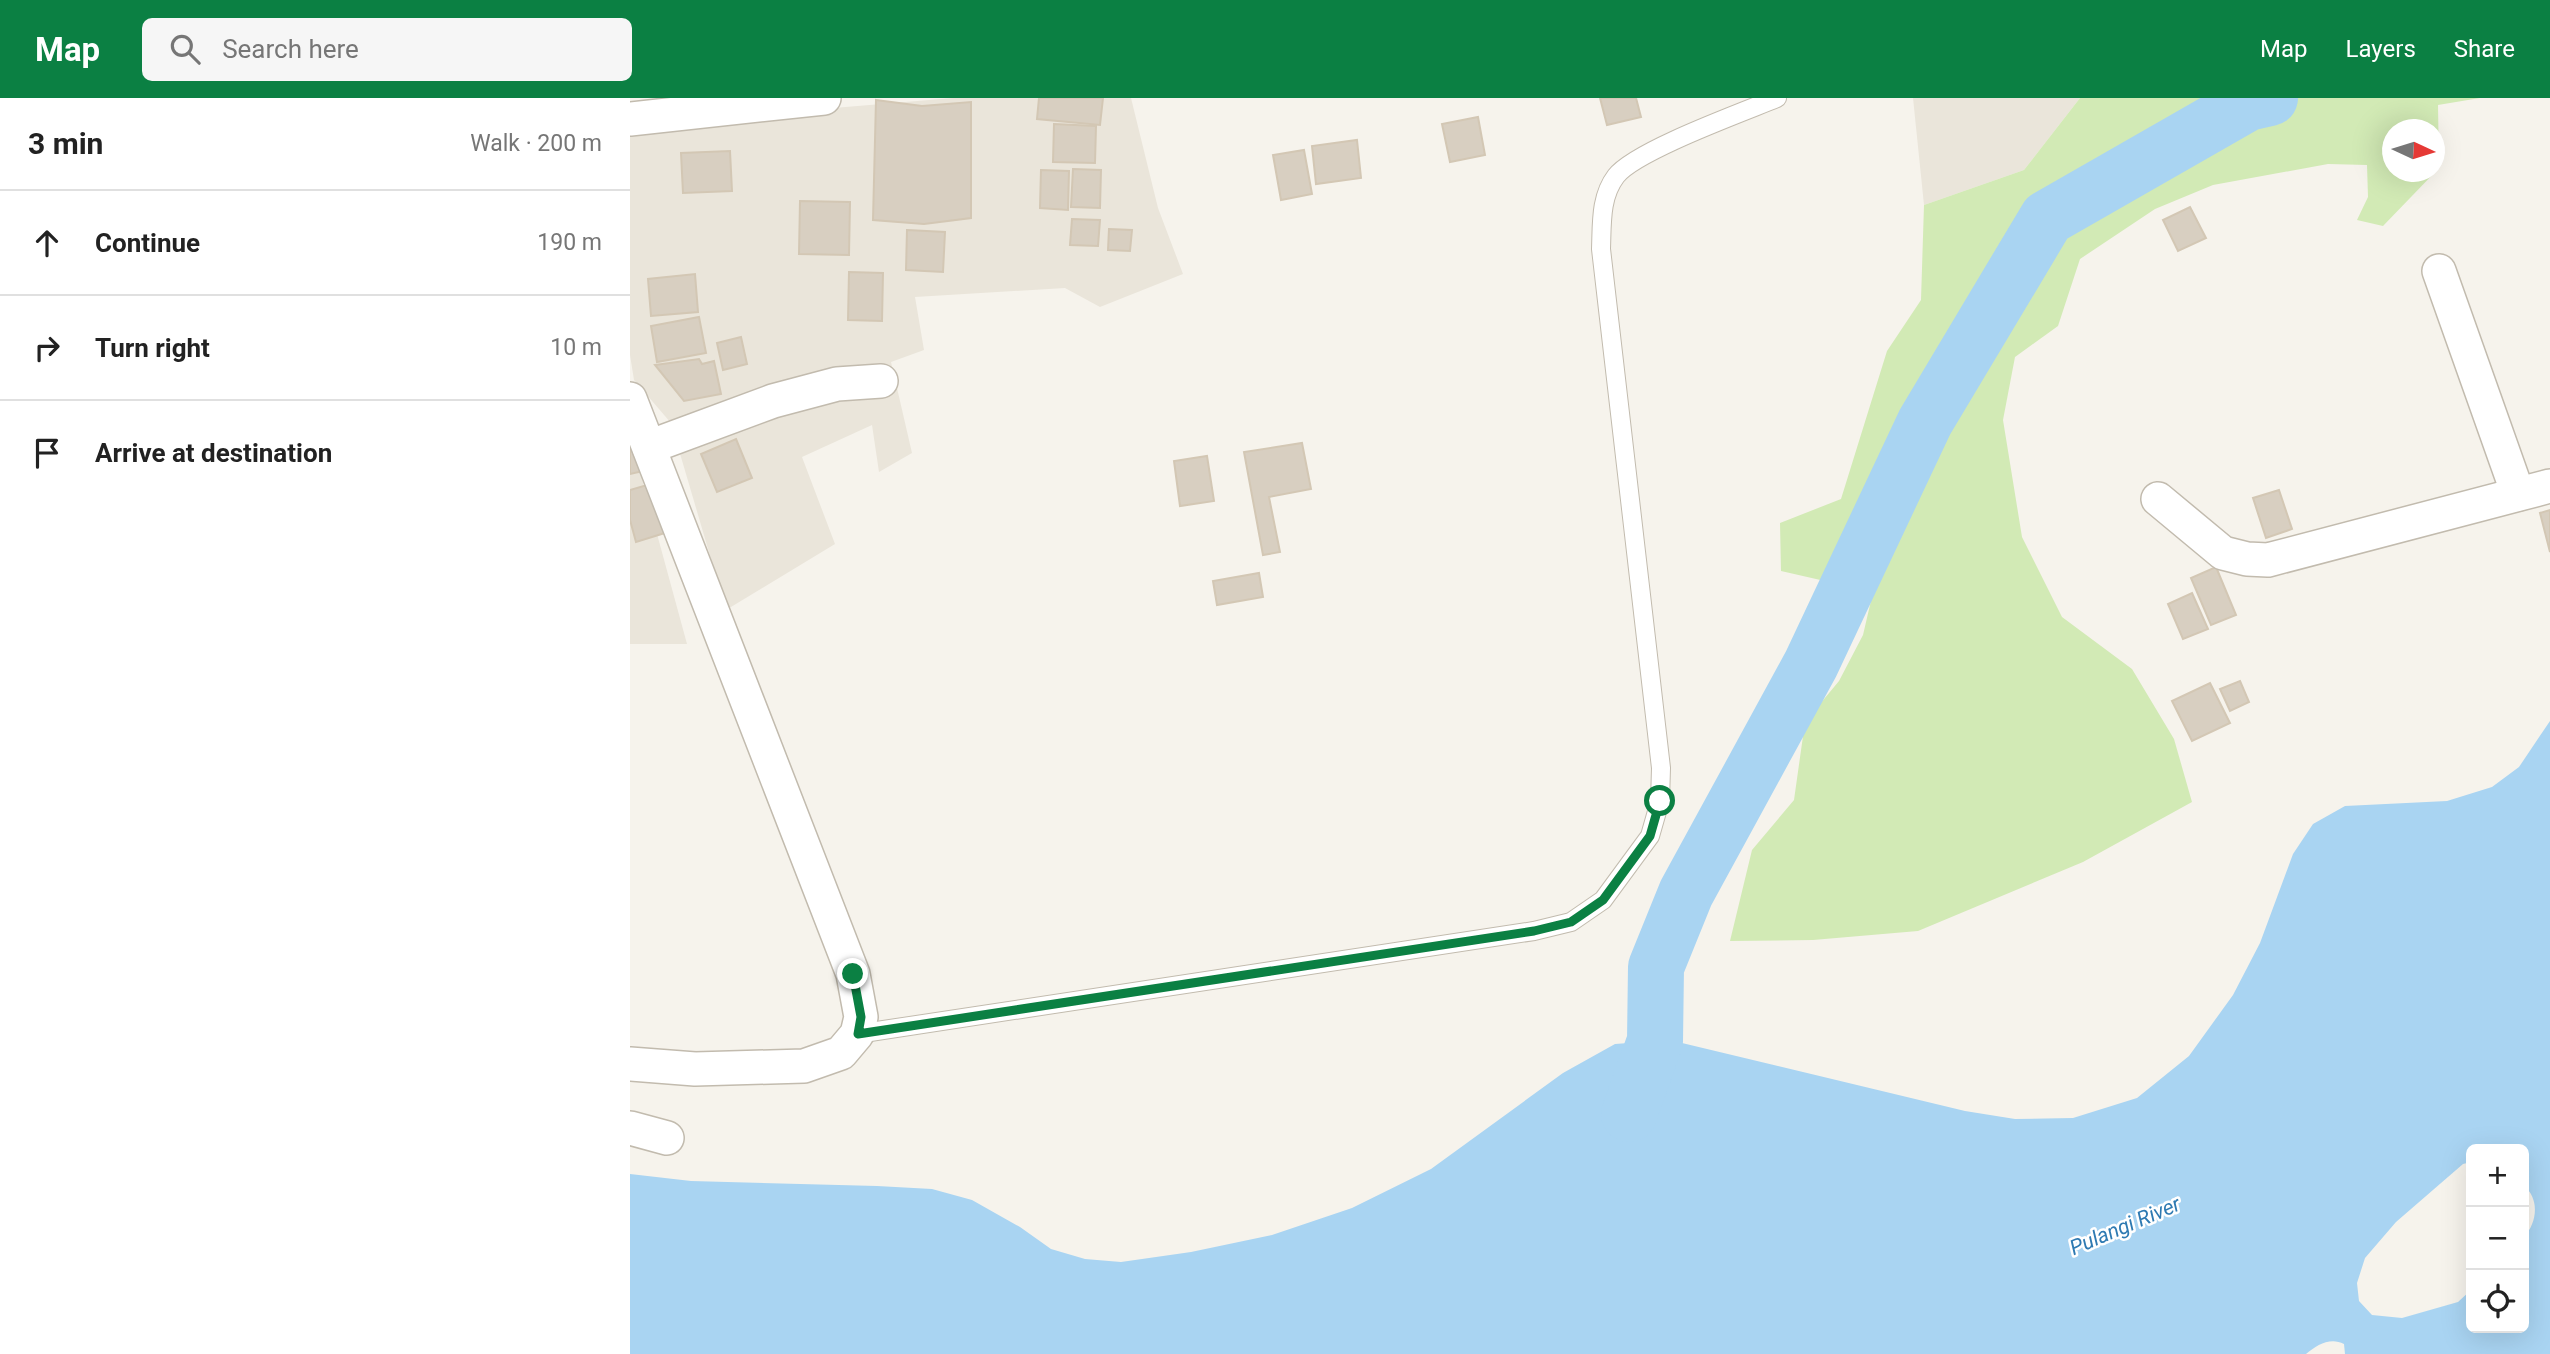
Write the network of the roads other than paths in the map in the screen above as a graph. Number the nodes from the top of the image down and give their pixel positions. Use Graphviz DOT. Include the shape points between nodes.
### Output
graph roads {
  1 [pos="824,98"];
  2 [pos="1776,98"];
  3 [pos="630,118"];
  4 [pos="2439,271"];
  5 [pos="881,381"];
  6 [pos="630,399"];
  7 [pos="649,447"];
  8 [pos="2550,486"];
  9 [pos="2518,495"];
  10 [pos="2158,499"];
  11 [pos="858,1034"];
  12 [pos="630,1064"];
  13 [pos="630,1128"];
  14 [pos="667,1138"];
  1 -- 3 [label="street"];
  2 -- 11 [label="lane" via="1645,155 1616,175 1603,204 1601,249 1661,768 1660,801 1650,836 1603,900 1571,922 1534,931"];
  4 -- 9 [label="street"];
  5 -- 7 [label="street" via="838,384 794,395"];
  6 -- 7 [label="street"];
  7 -- 11 [label="street" via="853,974 861,1017"];
  8 -- 9 [label="street"];
  9 -- 10 [label="street" via="2268,560 2223,553"];
  11 -- 12 [label="street" via="841,1053 804,1066 695,1069"];
  13 -- 14 [label="street"];
}
